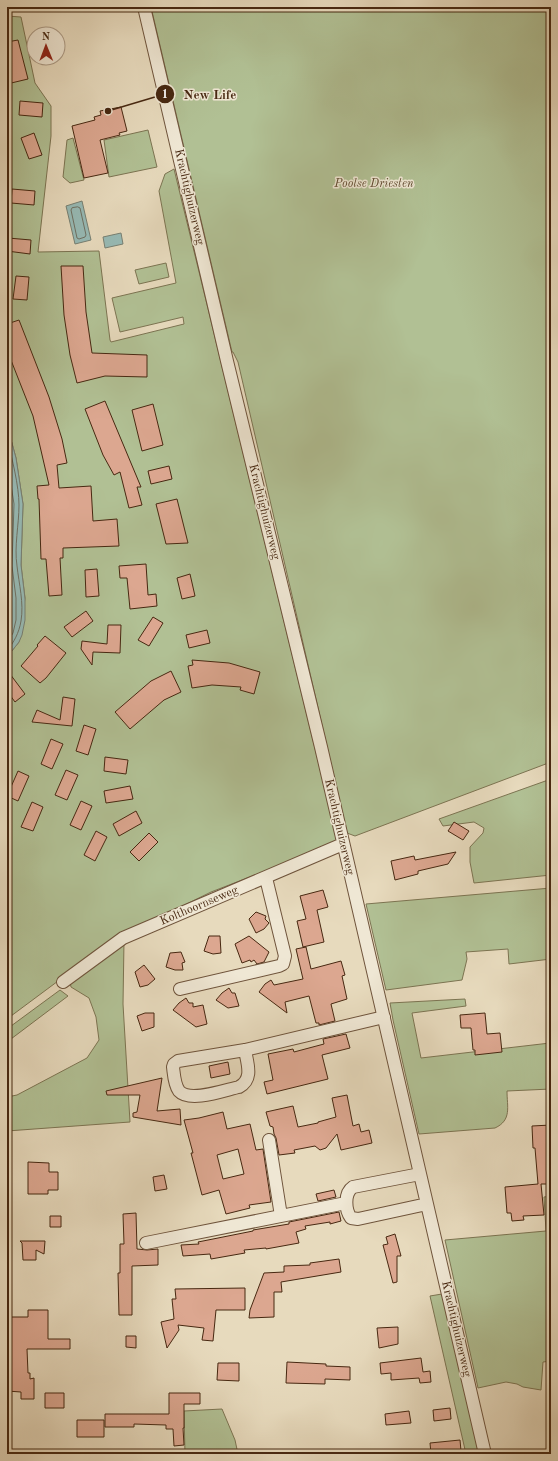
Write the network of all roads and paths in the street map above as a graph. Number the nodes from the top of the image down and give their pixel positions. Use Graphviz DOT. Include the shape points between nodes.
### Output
graph roads {
  1 [pos="144,7"];
  2 [pos="343,844"];
  3 [pos="266,878"];
  4 [pos="63,982"];
  5 [pos="180,989"];
  6 [pos="384,1017"];
  7 [pos="245,1050"];
  8 [pos="269,1140"];
  9 [pos="420,1174"];
  10 [pos="346,1203"];
  11 [pos="427,1204"];
  12 [pos="281,1216"];
  13 [pos="146,1243"];
  14 [pos="485,1454"];
  1 -- 2 [label="street, Krachtighuizerweg"];
  2 -- 3 [label="street, Kolthoornseweg"];
  2 -- 6 [label="street, Krachtighuizerweg"];
  3 -- 4 [label="street, Kolthoornseweg" via="123,938"];
  3 -- 5 [label="street" via="285,956 283,964"];
  6 -- 7 [label="street"];
  6 -- 9 [label="street, Krachtighuizerweg"];
  7 -- 7 [label="street" via="248,1070 245,1084 201,1096 187,1095 179,1090 173,1067 176,1062"];
  8 -- 12 [label="street"];
  9 -- 10 [label="street" via="353,1186 347,1194"];
  9 -- 11 [label="street, Krachtighuizerweg"];
  10 -- 11 [label="street" via="349,1216 354,1219"];
  10 -- 12 [label="street"];
  11 -- 14 [label="street, Krachtighuizerweg"];
  12 -- 13 [label="street"];
}
